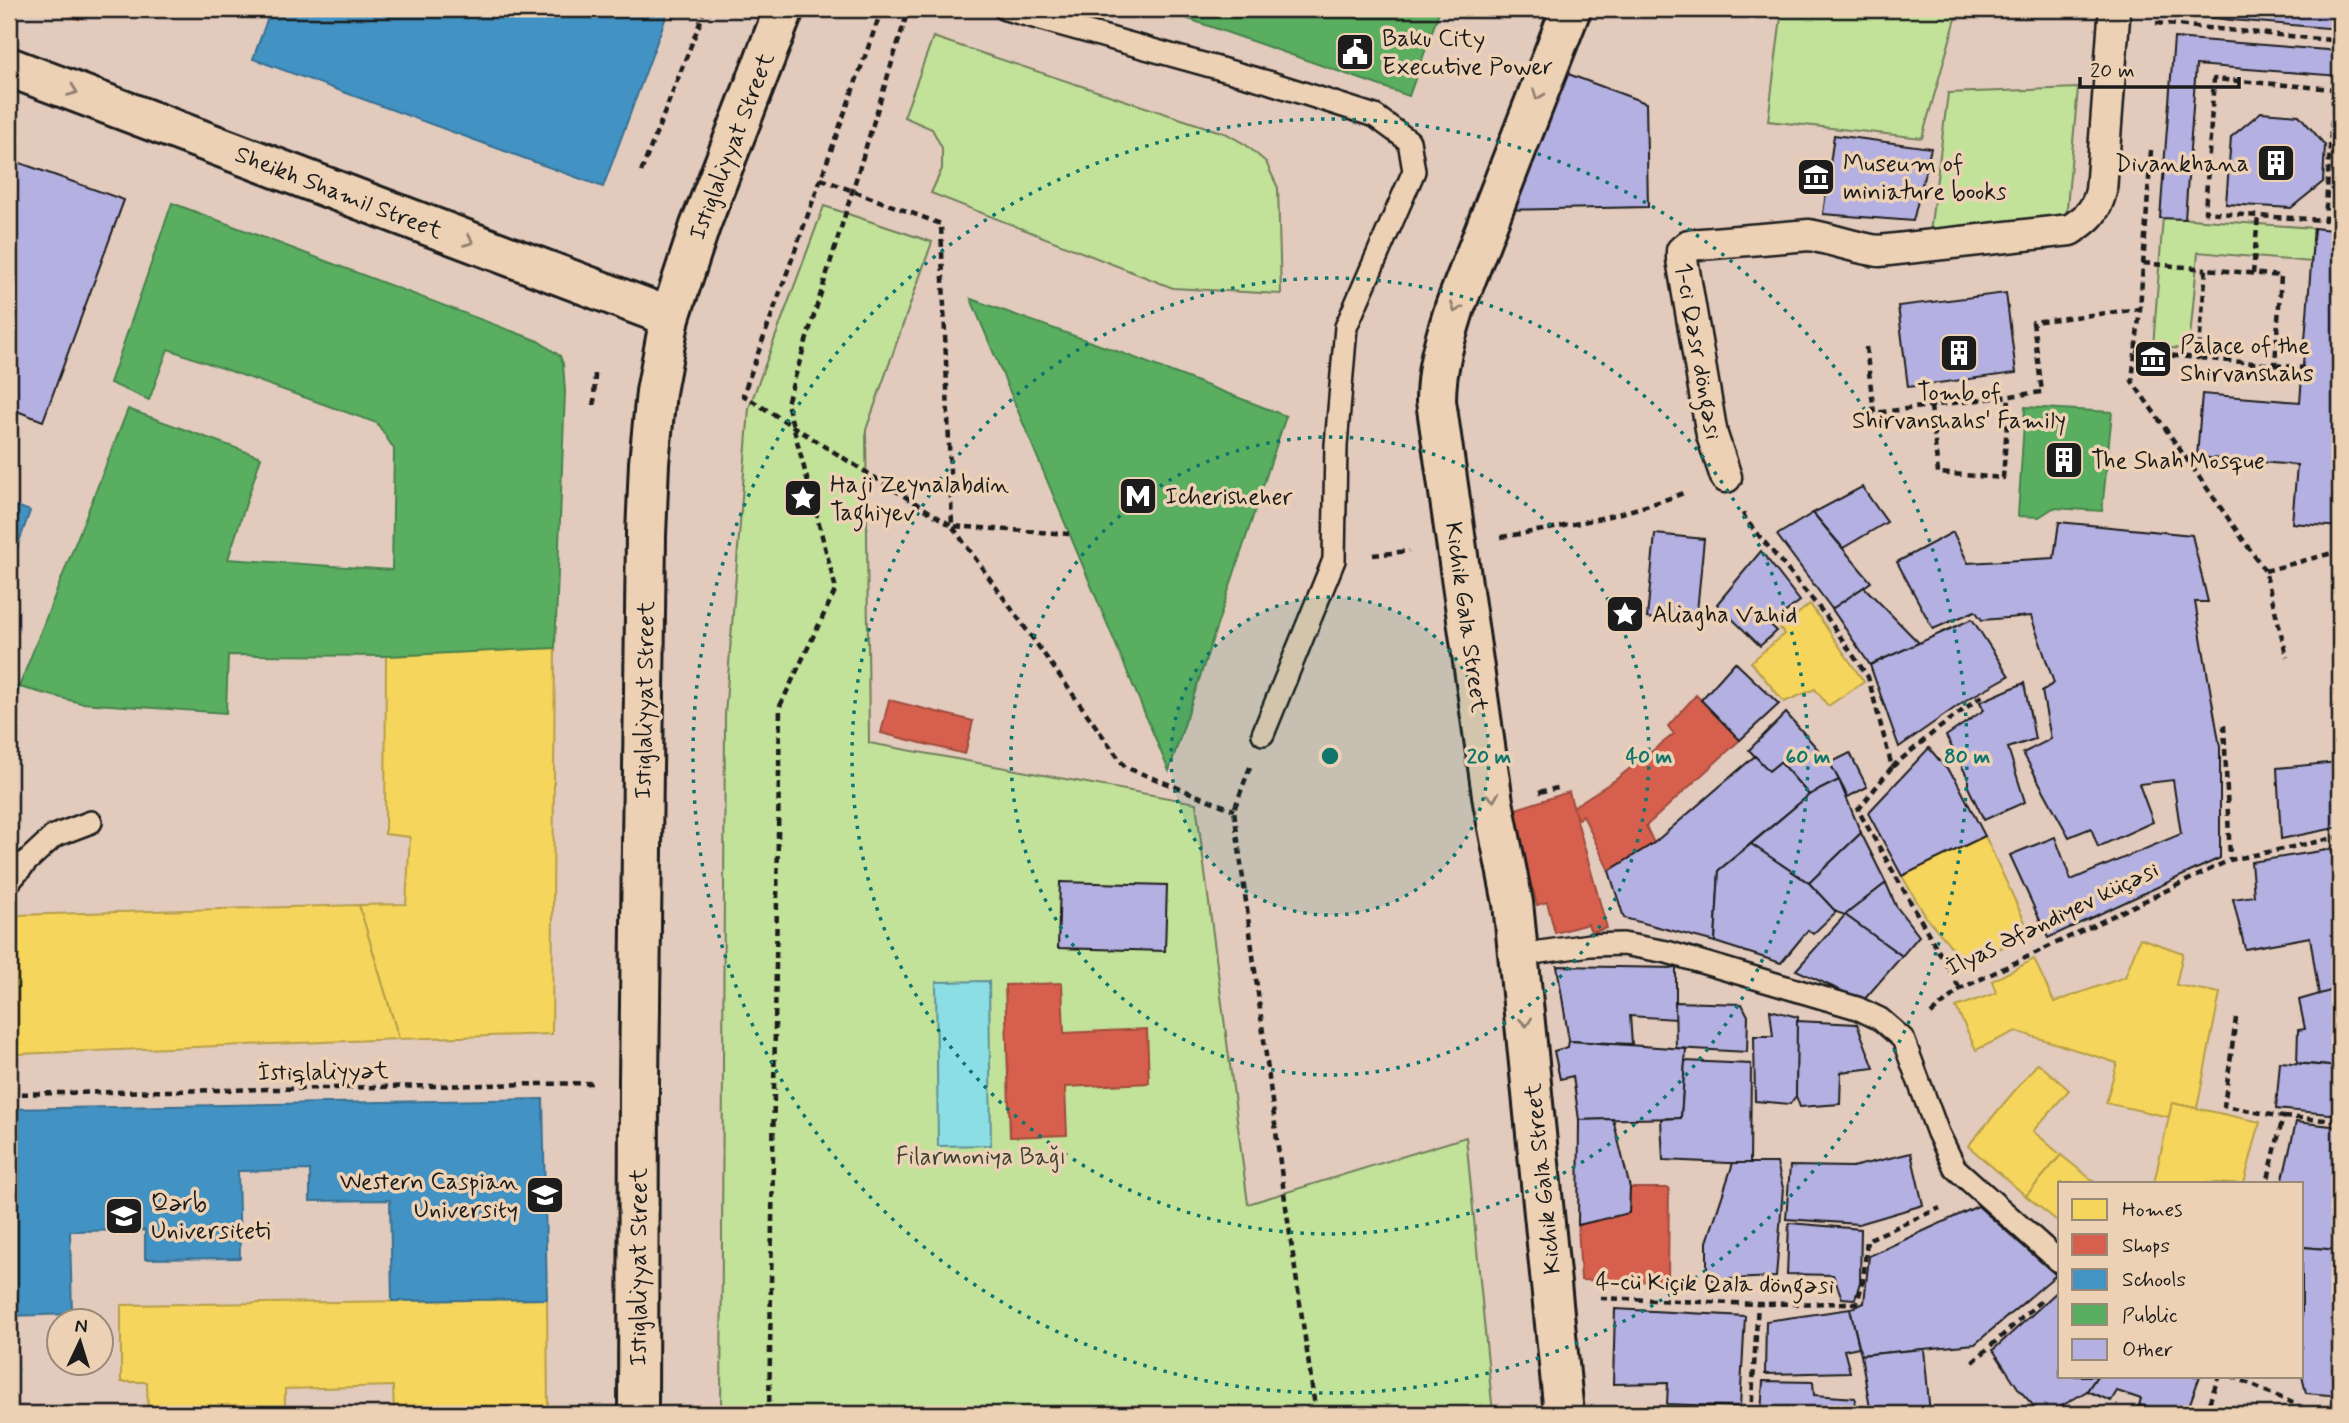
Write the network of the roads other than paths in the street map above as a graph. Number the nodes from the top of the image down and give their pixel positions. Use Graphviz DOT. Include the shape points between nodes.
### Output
graph roads {
  1 [pos="784,9"];
  2 [pos="1005,9"];
  3 [pos="1571,9"];
  4 [pos="2114,14"];
  5 [pos="9,67"];
  6 [pos="670,317"];
  7 [pos="1726,477"];
  8 [pos="1263,734"];
  9 [pos="90,822"];
  10 [pos="9,882"];
  11 [pos="1519,954"];
  12 [pos="2058,1260"];
  13 [pos="638,1414"];
  14 [pos="1564,1414"];
  1 -- 6 [label="main road, Istiglaliyyat Street"];
  2 -- 8 [label="lane" via="1375,116 1409,141 1414,171 1346,327 1336,445 1334,560"];
  3 -- 11 [label="main road, Kichik Gala Street, one-way" via="1460,294 1436,375 1493,802"];
  4 -- 7 [label="street, 1-ci Qəsr döngəsi" via="2101,191 2090,217 2070,230 1879,251 1809,235 1689,245 1682,251 1712,435"];
  5 -- 6 [label="main road, Sheikh Shamil Street, one-way"];
  6 -- 13 [label="main road, Istiglaliyyat Street" via="656,392 647,523"];
  9 -- 10 [label="lane" via="54,836"];
  11 -- 12 [label="lane" via="1623,944 1667,952 1857,1008 1880,1019 1903,1039 1955,1168"];
  11 -- 14 [label="main road, Kichik Gala Street, one-way"];
}
